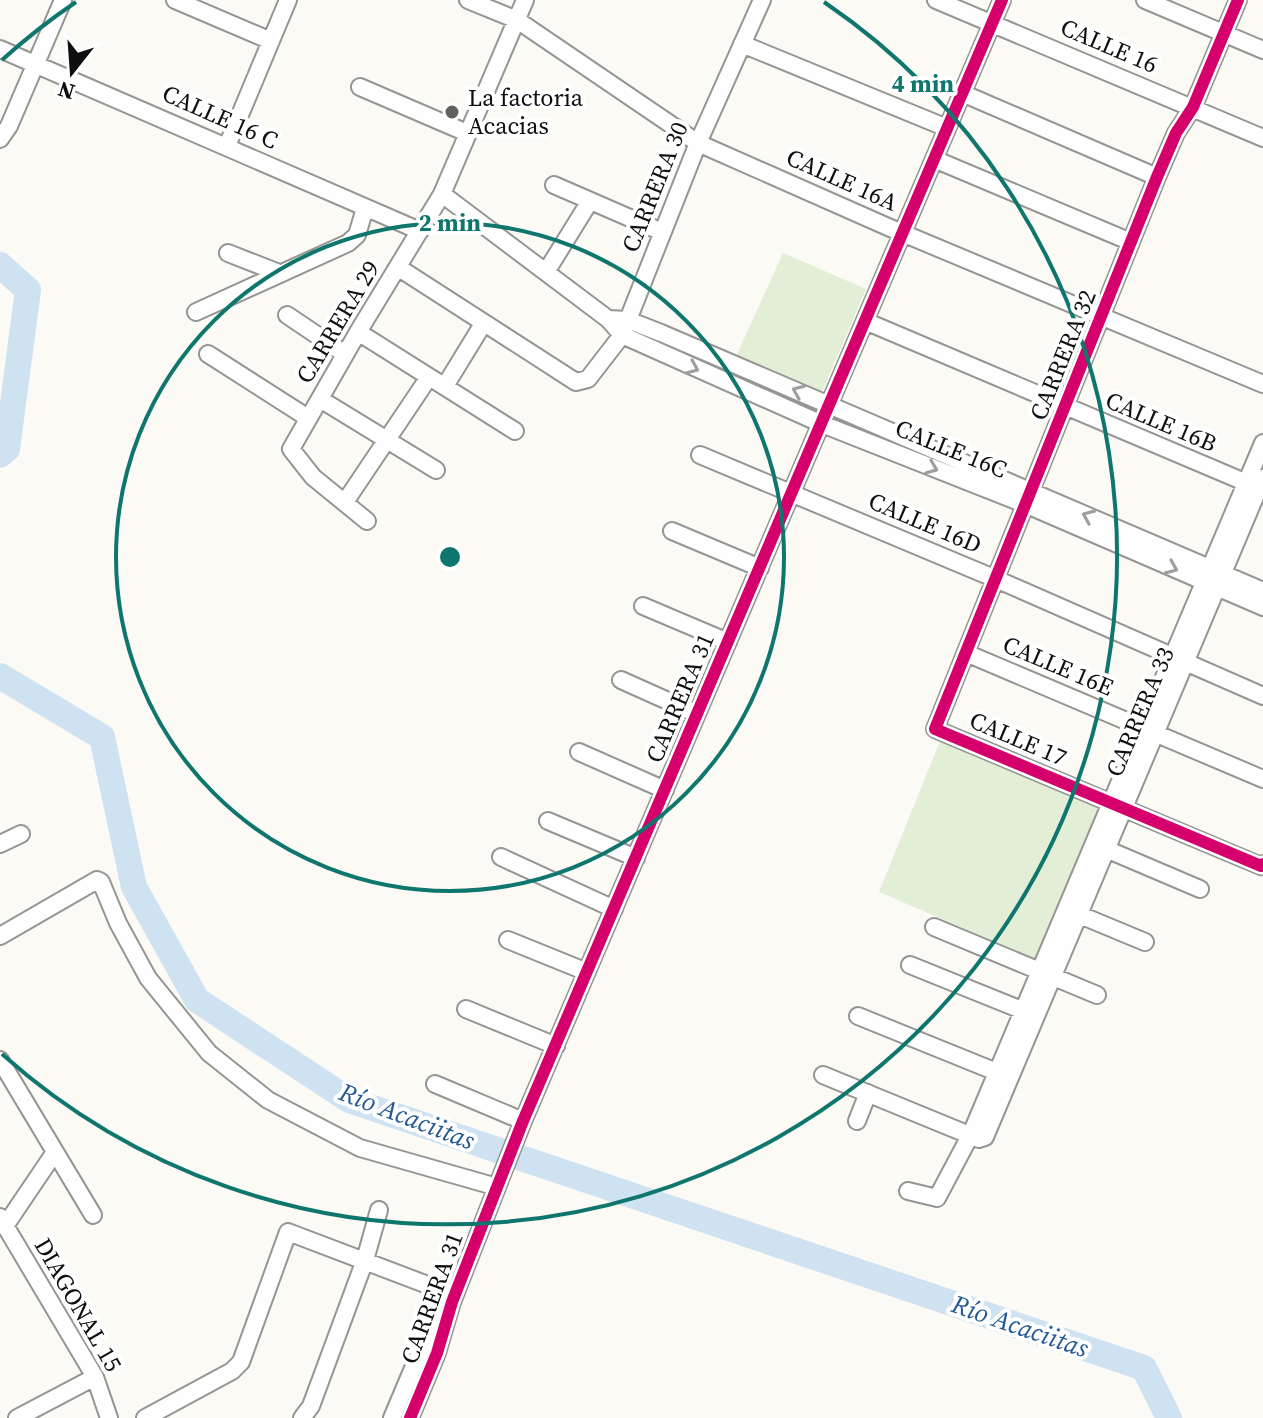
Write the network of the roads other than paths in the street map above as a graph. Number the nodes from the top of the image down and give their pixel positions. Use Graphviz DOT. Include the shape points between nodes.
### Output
graph roads {
  1 [pos="63,0"];
  2 [pos="175,0"];
  3 [pos="288,0"];
  4 [pos="468,0"];
  5 [pos="525,0"];
  6 [pos="762,0"];
  7 [pos="936,0"];
  8 [pos="1002,0"];
  9 [pos="1145,0"];
  10 [pos="1238,0"];
  11 [pos="517,20"];
  12 [pos="992,23"];
  13 [pos="1224,34"];
  14 [pos="271,41"];
  15 [pos="742,44"];
  16 [pos="0,49"];
  17 [pos="1263,50"];
  18 [pos="35,64"];
  19 [pos="360,87"];
  20 [pos="962,93"];
  21 [pos="1193,107"];
  22 [pos="947,128"];
  23 [pos="467,133"];
  24 [pos="1263,138"];
  25 [pos="0,139"];
  26 [pos="698,143"];
  27 [pos="227,146"];
  28 [pos="934,159"];
  29 [pos="1157,177"];
  30 [pos="554,185"];
  31 [pos="442,194"];
  32 [pos="590,201"];
  33 [pos="365,208"];
  34 [pos="420,231"];
  35 [pos="662,232"];
  36 [pos="903,233"];
  37 [pos="1131,242"];
  38 [pos="228,253"];
  39 [pos="399,268"];
  40 [pos="546,272"];
  41 [pos="279,273"];
  42 [pos="196,312"];
  43 [pos="287,315"];
  44 [pos="1101,317"];
  45 [pos="865,321"];
  46 [pos="483,324"];
  47 [pos="625,328"];
  48 [pos="358,332"];
  49 [pos="208,354"];
  50 [pos="345,354"];
  51 [pos="429,377"];
  52 [pos="1263,384"];
  53 [pos="445,386"];
  54 [pos="320,399"];
  55 [pos="828,405"];
  56 [pos="1067,406"];
  57 [pos="308,418"];
  58 [pos="822,424"];
  59 [pos="515,431"];
  60 [pos="387,440"];
  61 [pos="1263,443"];
  62 [pos="700,455"];
  63 [pos="436,470"];
  64 [pos="1258,484"];
  65 [pos="792,493"];
  66 [pos="1029,498"];
  67 [pos="345,502"];
  68 [pos="367,521"];
  69 [pos="672,531"];
  70 [pos="760,568"];
  71 [pos="1213,577"];
  72 [pos="996,579"];
  73 [pos="1263,591"];
  74 [pos="643,606"];
  75 [pos="1263,607"];
  76 [pos="728,642"];
  77 [pos="966,653"];
  78 [pos="1179,660"];
  79 [pos="621,680"];
  80 [pos="1263,696"];
  81 [pos="697,714"];
  82 [pos="935,729"];
  83 [pos="1149,731"];
  84 [pos="579,752"];
  85 [pos="1263,779"];
  86 [pos="665,790"];
  87 [pos="1118,804"];
  88 [pos="548,821"];
  89 [pos="21,834"];
  90 [pos="0,844"];
  91 [pos="1106,849"];
  92 [pos="501,857"];
  93 [pos="636,858"];
  94 [pos="1262,865"];
  95 [pos="1200,889"];
  96 [pos="614,909"];
  97 [pos="1080,915"];
  98 [pos="934,927"];
  99 [pos="0,936"];
  100 [pos="508,940"];
  101 [pos="1145,942"];
  102 [pos="910,965"];
  103 [pos="587,972"];
  104 [pos="1047,974"];
  105 [pos="1097,995"];
  106 [pos="466,1009"];
  107 [pos="1030,1014"];
  108 [pos="858,1016"];
  109 [pos="556,1046"];
  110 [pos="0,1060"];
  111 [pos="1004,1074"];
  112 [pos="823,1075"];
  113 [pos="435,1084"];
  114 [pos="868,1093"];
  115 [pos="857,1121"];
  116 [pos="521,1127"];
  117 [pos="977,1137"];
  118 [pos="55,1152"];
  119 [pos="498,1184"];
  120 [pos="908,1191"];
  121 [pos="379,1210"];
  122 [pos="93,1215"];
  123 [pos="3,1222"];
  124 [pos="365,1260"];
  125 [pos="453,1299"];
  126 [pos="95,1377"];
  127 [pos="17,1418"];
  128 [pos="109,1418"];
  129 [pos="145,1418"];
  130 [pos="302,1418"];
  131 [pos="392,1418"];
  132 [pos="410,1418"];
  1 -- 18 [label="street"];
  2 -- 14 [label="street"];
  3 -- 14 [label="street"];
  4 -- 11 [label="street, CALLE 16A"];
  5 -- 11 [label="street, CARRERA 29"];
  6 -- 15 [label="street, CARRERA 30"];
  7 -- 12 [label="street, CALLE 16"];
  8 -- 12 [label="street, CARRERA 31"];
  9 -- 13 [label="street"];
  10 -- 13 [label="street, CARRERA 32"];
  11 -- 23 [label="street, CARRERA 29"];
  11 -- 26 [label="street, CALLE 16A"];
  12 -- 20 [label="street, CARRERA 31"];
  12 -- 21 [label="street, CALLE 16"];
  13 -- 17 [label="street"];
  13 -- 21 [label="street, CARRERA 32"];
  14 -- 27 [label="street"];
  15 -- 22 [label="street"];
  15 -- 26 [label="street, CARRERA 30"];
  16 -- 18 [label="street, CALLE 16 C"];
  18 -- 25 [label="street"];
  18 -- 27 [label="street, CALLE 16 C"];
  19 -- 23 [label="street"];
  20 -- 22 [label="street, CARRERA 31"];
  20 -- 29 [label="street"];
  21 -- 24 [label="street, CALLE 16"];
  21 -- 29 [label="street, CARRERA 32"];
  22 -- 28 [label="street, CARRERA 31"];
  23 -- 31 [label="street, CARRERA 29"];
  26 -- 35 [label="street, CARRERA 30"];
  26 -- 36 [label="street, CALLE 16A"];
  27 -- 33 [label="street, CALLE 16 C"];
  28 -- 36 [label="street, CARRERA 31"];
  28 -- 37 [label="street"];
  29 -- 37 [label="street, CARRERA 32"];
  30 -- 32 [label="street"];
  31 -- 34 [label="street, CARRERA 29"];
  31 -- 40 [label="street"];
  32 -- 35 [label="street"];
  32 -- 40 [label="street"];
  33 -- 34 [label="street, CALLE 16 C"];
  33 -- 41 [label="street" via="357,235 348,243"];
  34 -- 39 [label="street, CARRERA 29"];
  35 -- 47 [label="street, CARRERA 30"];
  36 -- 44 [label="street, CALLE 16A"];
  36 -- 45 [label="street, CARRERA 31"];
  37 -- 44 [label="street, CARRERA 32"];
  38 -- 41 [label="street"];
  39 -- 46 [label="street"];
  39 -- 48 [label="street, CARRERA 29"];
  40 -- 47 [label="street"];
  41 -- 42 [label="street"];
  43 -- 50 [label="street"];
  44 -- 52 [label="street, CALLE 16A"];
  44 -- 56 [label="street, CARRERA 32"];
  45 -- 55 [label="street, CARRERA 31"];
  45 -- 56 [label="street, CALLE 16B"];
  46 -- 47 [label="street, CARRERA 30" via="580,383 595,371"];
  46 -- 53 [label="street"];
  55 -- 47 [label="street, CALLE 16C, one-way"];
  47 -- 58 [label="street, CALLE 16C, one-way"];
  48 -- 50 [label="street, CARRERA 29"];
  48 -- 51 [label="street"];
  49 -- 57 [label="street"];
  50 -- 54 [label="street, CARRERA 29"];
  51 -- 53 [label="street"];
  51 -- 60 [label="street"];
  53 -- 59 [label="street"];
  54 -- 57 [label="street, CARRERA 29"];
  54 -- 60 [label="street"];
  55 -- 58 [label="street, CARRERA 31"];
  55 -- 66 [label="street, CALLE 16C"];
  56 -- 64 [label="street, CALLE 16B"];
  56 -- 66 [label="street, CARRERA 32"];
  57 -- 67 [label="street, CARRERA 29" via="291,449 313,477"];
  58 -- 65 [label="street, CARRERA 31"];
  58 -- 66 [label="street, CALLE 16C, one-way"];
  60 -- 63 [label="street"];
  60 -- 67 [label="street"];
  61 -- 64 [label="street, CARRERA 33"];
  62 -- 65 [label="street, CALLE 16D"];
  64 -- 71 [label="street, CARRERA 33"];
  65 -- 70 [label="street, CARRERA 31"];
  65 -- 72 [label="street, CALLE 16D"];
  66 -- 71 [label="street, CALLE 16C"];
  66 -- 72 [label="street, CARRERA 32"];
  67 -- 68 [label="street"];
  69 -- 70 [label="street"];
  70 -- 76 [label="street, CARRERA 31"];
  71 -- 73 [label="street, CALLE 16C"];
  71 -- 75 [label="street, CALLE 16C"];
  71 -- 78 [label="street, CARRERA 33"];
  72 -- 77 [label="street, CARRERA 32"];
  72 -- 78 [label="street, CALLE 16D"];
  74 -- 76 [label="street"];
  76 -- 81 [label="street, CARRERA 31"];
  77 -- 82 [label="street, CARRERA 32"];
  77 -- 83 [label="street, CALLE 16E"];
  78 -- 80 [label="street, CALLE 16D"];
  78 -- 83 [label="street, CARRERA 33"];
  79 -- 81 [label="street"];
  81 -- 86 [label="street, CARRERA 31"];
  82 -- 87 [label="street, CALLE 17"];
  83 -- 85 [label="street, CALLE 16E"];
  83 -- 87 [label="street, CARRERA 33"];
  84 -- 86 [label="street"];
  86 -- 93 [label="street, CARRERA 31"];
  87 -- 91 [label="street, CARRERA 33"];
  87 -- 94 [label="street, CALLE 17"];
  87 -- 104 [label="street, CARRERA 33"];
  88 -- 93 [label="street"];
  89 -- 90 [label="street"];
  91 -- 95 [label="street"];
  91 -- 97 [label="street, CARRERA 33"];
  92 -- 96 [label="street"];
  93 -- 96 [label="street, CARRERA 31"];
  96 -- 103 [label="street, CARRERA 31"];
  97 -- 101 [label="street"];
  97 -- 104 [label="street, CARRERA 33"];
  98 -- 104 [label="street"];
  99 -- 119 [label="street" via="93,881 101,882 157,989 209,1053 268,1100 360,1148"];
  100 -- 103 [label="street"];
  102 -- 107 [label="street"];
  103 -- 109 [label="street, CARRERA 31"];
  104 -- 105 [label="street"];
  104 -- 107 [label="street, CARRERA 33"];
  106 -- 109 [label="street"];
  107 -- 111 [label="street, CARRERA 33"];
  108 -- 111 [label="street"];
  109 -- 116 [label="street, CARRERA 31"];
  110 -- 118 [label="street"];
  111 -- 117 [label="street, CARRERA 33"];
  112 -- 114 [label="street"];
  113 -- 116 [label="street"];
  114 -- 115 [label="street"];
  114 -- 117 [label="street"];
  116 -- 119 [label="street, CARRERA 31"];
  117 -- 120 [label="street, CARRERA 33" via="937,1198"];
  118 -- 122 [label="street"];
  118 -- 123 [label="street"];
  119 -- 125 [label="street, CARRERA 31"];
  121 -- 124 [label="street"];
  123 -- 126 [label="street, DIAGONAL 15"];
  124 -- 125 [label="street"];
  124 -- 129 [label="street" via="288,1232 241,1362"];
  124 -- 130 [label="street"];
  125 -- 131 [label="street, CARRERA 31" via="422,1347"];
  125 -- 132 [label="street, CARRERA 31"];
  126 -- 127 [label="street"];
  126 -- 128 [label="street, DIAGONAL 15"];
}
